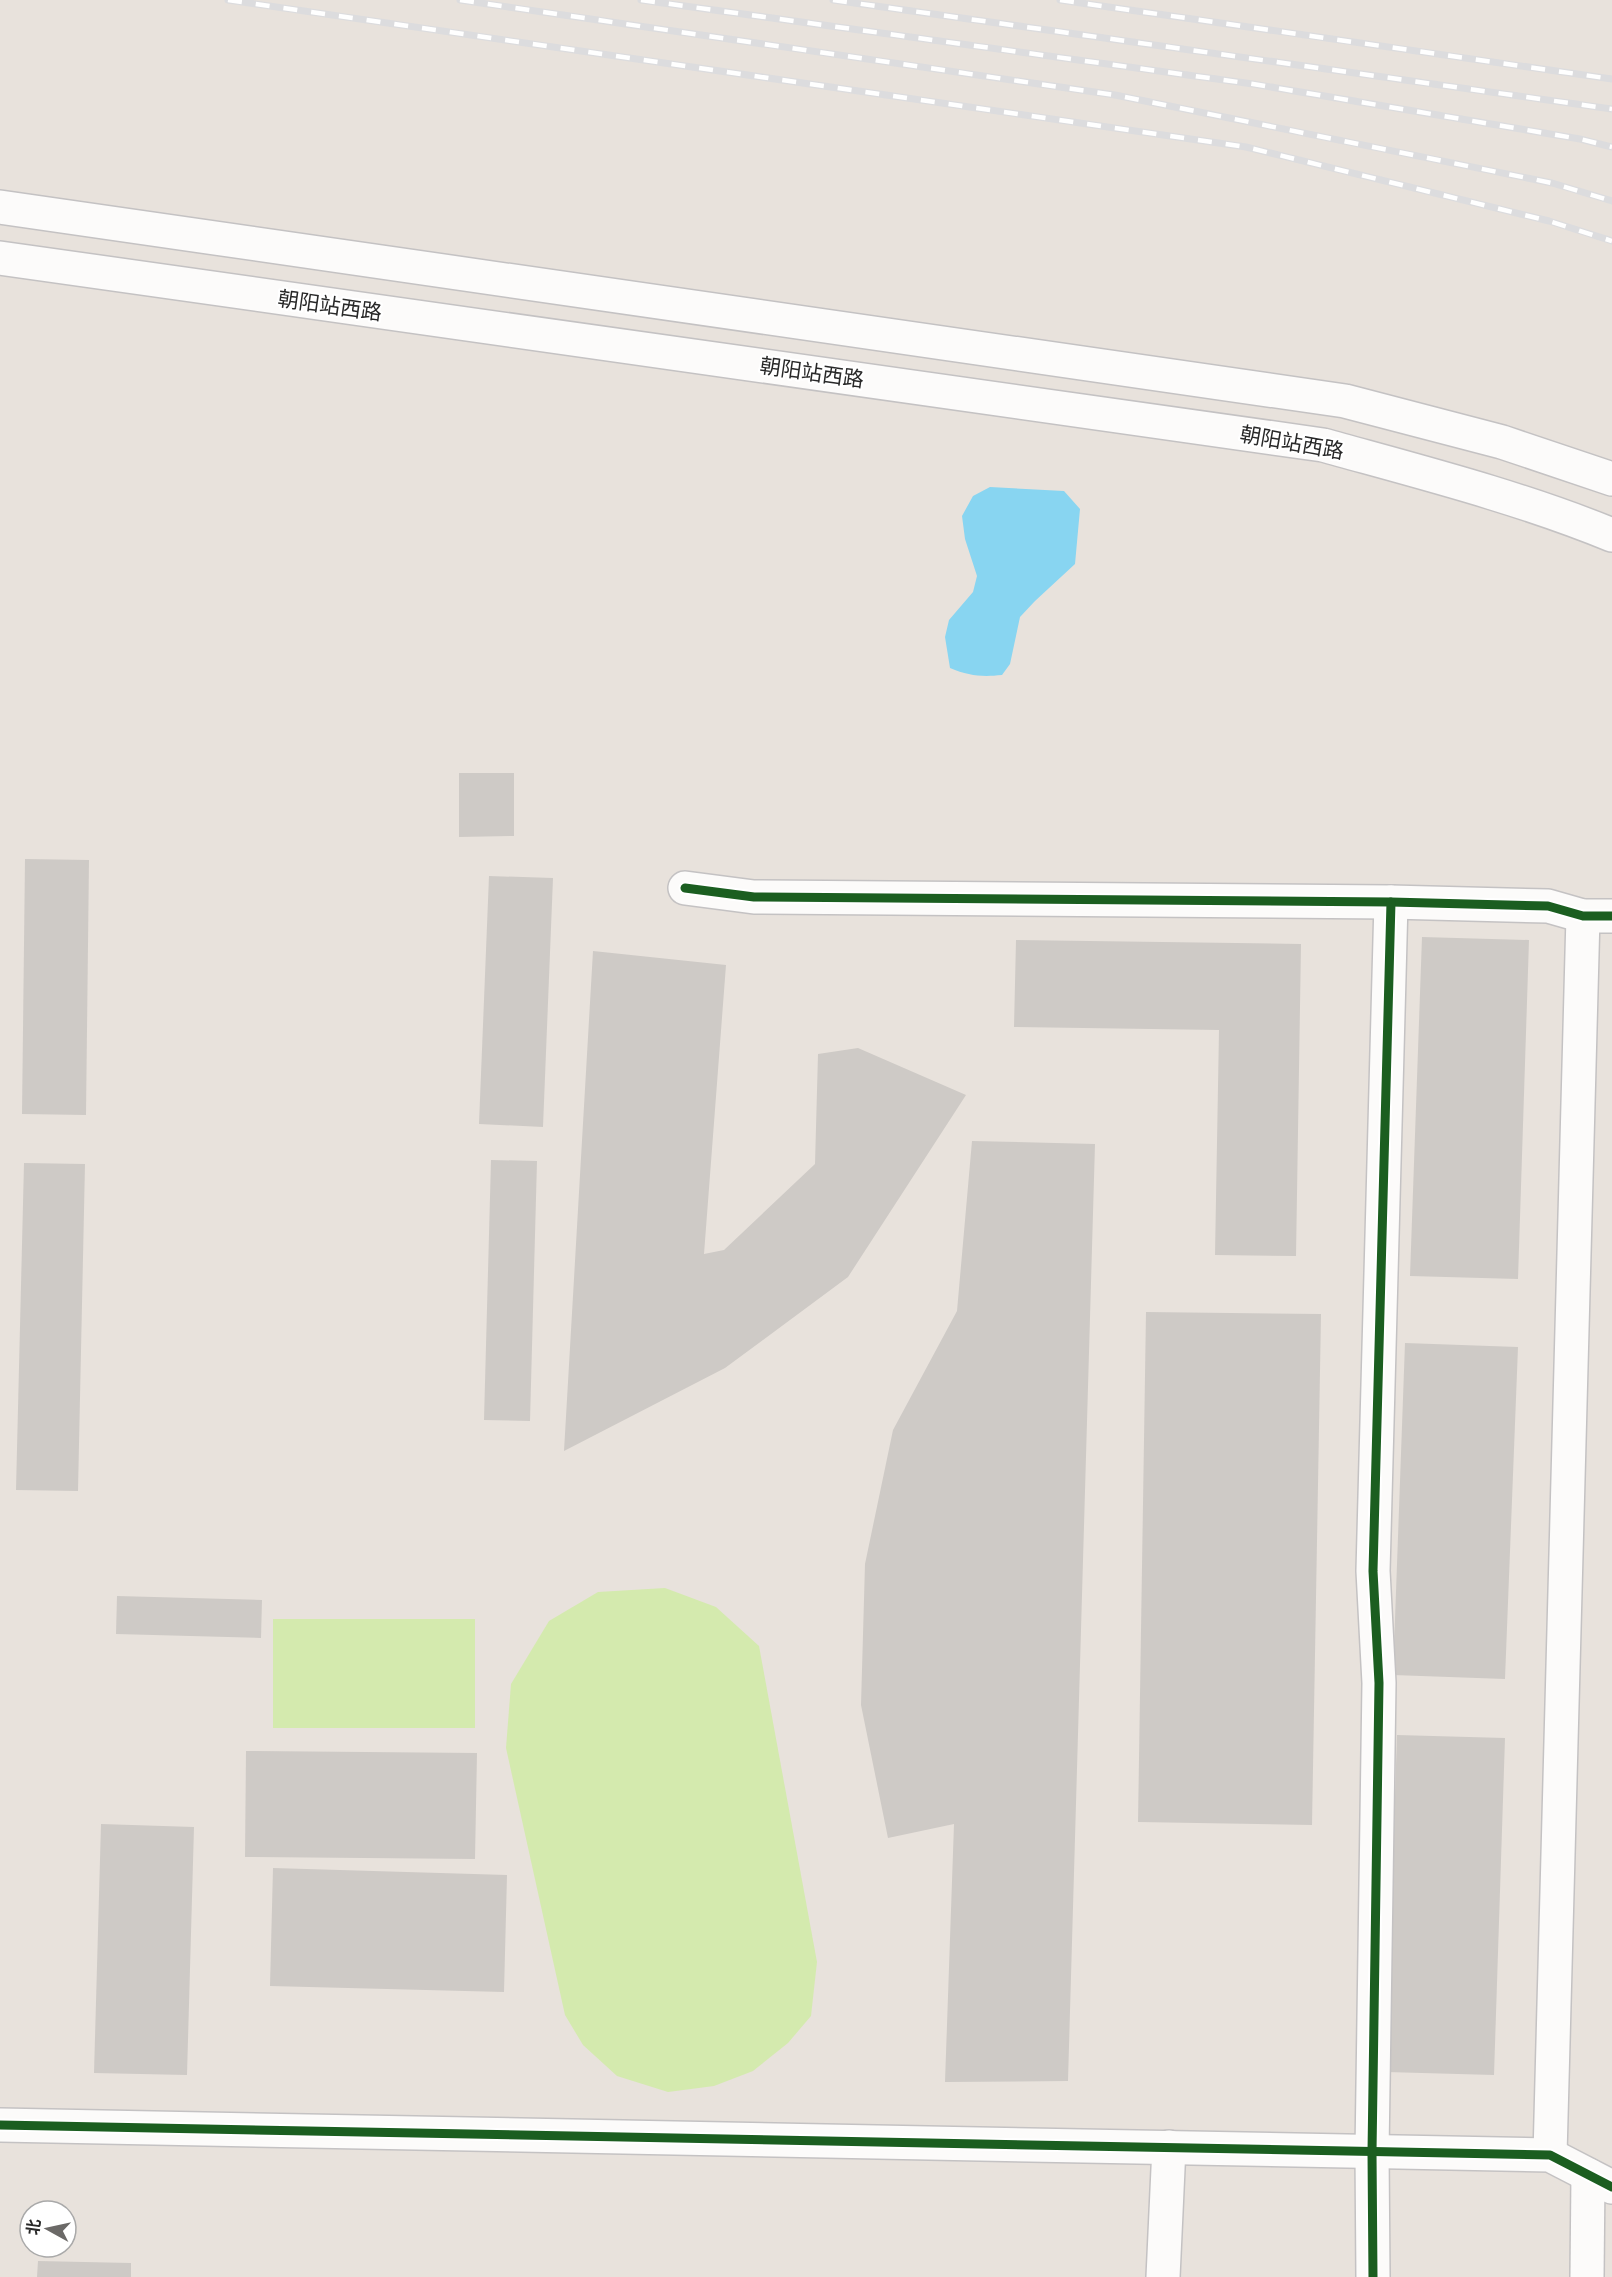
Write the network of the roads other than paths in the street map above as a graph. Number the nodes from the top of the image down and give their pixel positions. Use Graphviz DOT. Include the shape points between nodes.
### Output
graph roads {
  1 [pos="0,207"];
  2 [pos="0,258"];
  3 [pos="1612,479"];
  4 [pos="1612,534"];
  5 [pos="685,888"];
  6 [pos="1391,902"];
  7 [pos="1598,916"];
  8 [pos="0,2125"];
  9 [pos="1169,2147"];
  10 [pos="1372,2152"];
  11 [pos="1550,2155"];
  12 [pos="1600,2181"];
  13 [pos="1163,2277"];
  14 [pos="1373,2277"];
  15 [pos="1587,2277"];
  1 -- 3 [label="street" via="1345,401 1502,442"];
  2 -- 4 [label="street, 朝阳站西路" via="1323,445 1475,487"];
  5 -- 6 [label="street" via="754,897"];
  6 -- 7 [label="street" via="1548,906"];
  6 -- 10 [label="street" via="1373,1572 1378,1683"];
  7 -- 11 [label="street"];
  8 -- 9 [label="street"];
  9 -- 10 [label="street"];
  9 -- 13 [label="street"];
  10 -- 11 [label="street"];
  10 -- 14 [label="street"];
  11 -- 12 [label="street"];
  12 -- 15 [label="street"];
}
